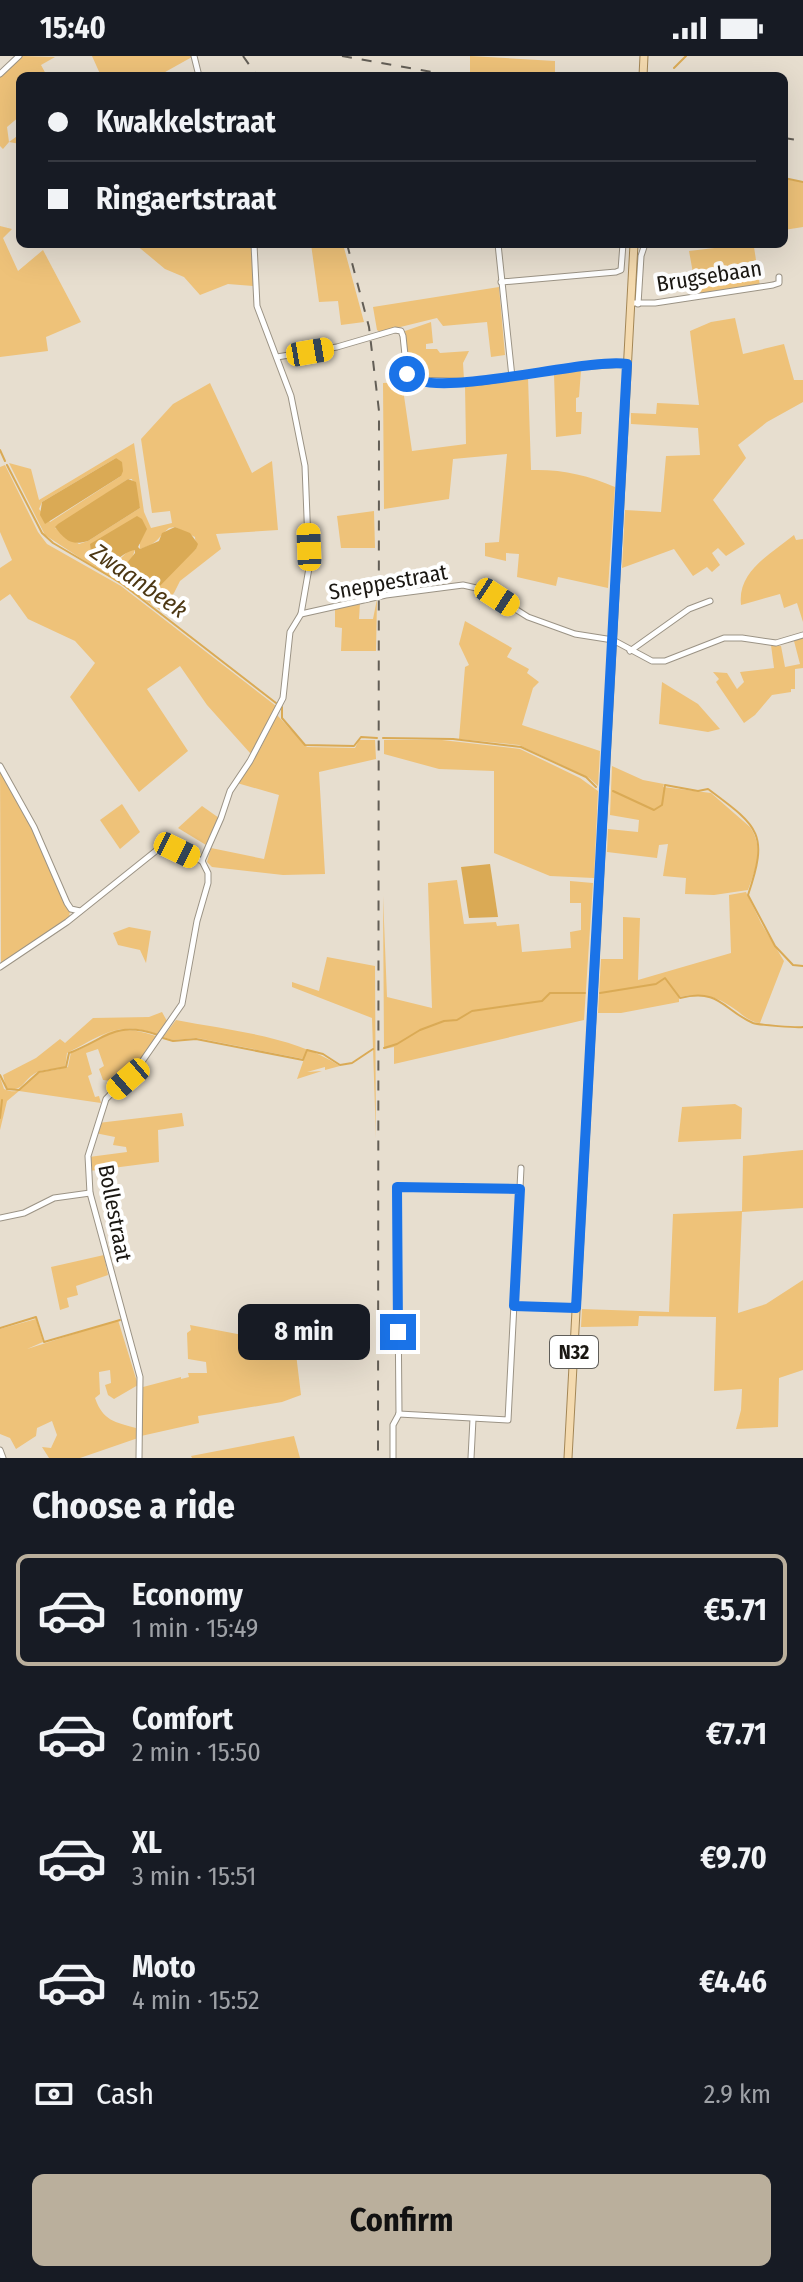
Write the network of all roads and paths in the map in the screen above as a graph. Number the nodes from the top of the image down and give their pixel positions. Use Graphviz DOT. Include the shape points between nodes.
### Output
graph roads {
  1 [pos="19,56"];
  2 [pos="0,74"];
  3 [pos="254,248"];
  4 [pos="498,248"];
  5 [pos="623,248"];
  6 [pos="634,248"];
  7 [pos="644,248"];
  8 [pos="779,277"];
  9 [pos="501,282"];
  10 [pos="635,304"];
  11 [pos="277,357"];
  12 [pos="627,364"];
  13 [pos="512,377"];
  14 [pos="710,601"];
  15 [pos="301,614"];
  16 [pos="803,635"];
  17 [pos="613,640"];
  18 [pos="630,651"];
  19 [pos="0,766"];
  20 [pos="202,861"];
  21 [pos="80,911"];
  22 [pos="0,967"];
  23 [pos="521,1168"];
  24 [pos="520,1189"];
  25 [pos="90,1193"];
  26 [pos="0,1218"];
  27 [pos="514,1306"];
  28 [pos="576,1308"];
  29 [pos="399,1414"];
  30 [pos="473,1419"];
  31 [pos="0,1450"];
  32 [pos="3,1458"];
  33 [pos="139,1458"];
  34 [pos="393,1458"];
  35 [pos="471,1458"];
  36 [pos="568,1458"];
  1 -- 2 [label="street"];
  3 -- 11 [label="street" via="257,306"];
  4 -- 9 [label="street"];
  5 -- 9 [label="street" via="623,264 616,272"];
  6 -- 10 [label="main road, Brugsebaan / N32"];
  7 -- 10 [label="street, Brugsebaan"];
  8 -- 10 [label="street, Brugsebaan" via="773,285"];
  9 -- 13 [label="street"];
  10 -- 12 [label="main road, Brugsebaan / N32"];
  11 -- 13 [label="street" via="401,331 411,379 466,383"];
  11 -- 15 [label="street" via="305,466 309,568"];
  12 -- 13 [label="street"];
  12 -- 17 [label="main road, N32"];
  14 -- 18 [label="street" via="689,609"];
  15 -- 17 [label="street, Sneppestraat" via="463,585 485,590 528,617 575,634"];
  15 -- 20 [label="street" via="290,632 281,703 230,791"];
  16 -- 18 [label="street" via="776,643 724,638 659,662"];
  17 -- 18 [label="street"];
  17 -- 28 [label="main road, N32"];
  19 -- 21 [label="street" via="67,903"];
  20 -- 21 [label="street" via="162,846"];
  20 -- 25 [label="street, Bollestraat" via="209,878 184,998 154,1046 101,1107 88,1156"];
  21 -- 22 [label="street"];
  23 -- 24 [label="street"];
  24 -- 27 [label="street"];
  24 -- 29 [label="street" via="397,1187"];
  25 -- 26 [label="street" via="54,1198"];
  25 -- 33 [label="street, Bollestraat" via="140,1377"];
  27 -- 28 [label="street"];
  27 -- 30 [label="street" via="508,1420"];
  28 -- 36 [label="main road, N32"];
  29 -- 30 [label="street"];
  29 -- 34 [label="street" via="393,1425"];
  30 -- 35 [label="street"];
  31 -- 32 [label="street"];
}
